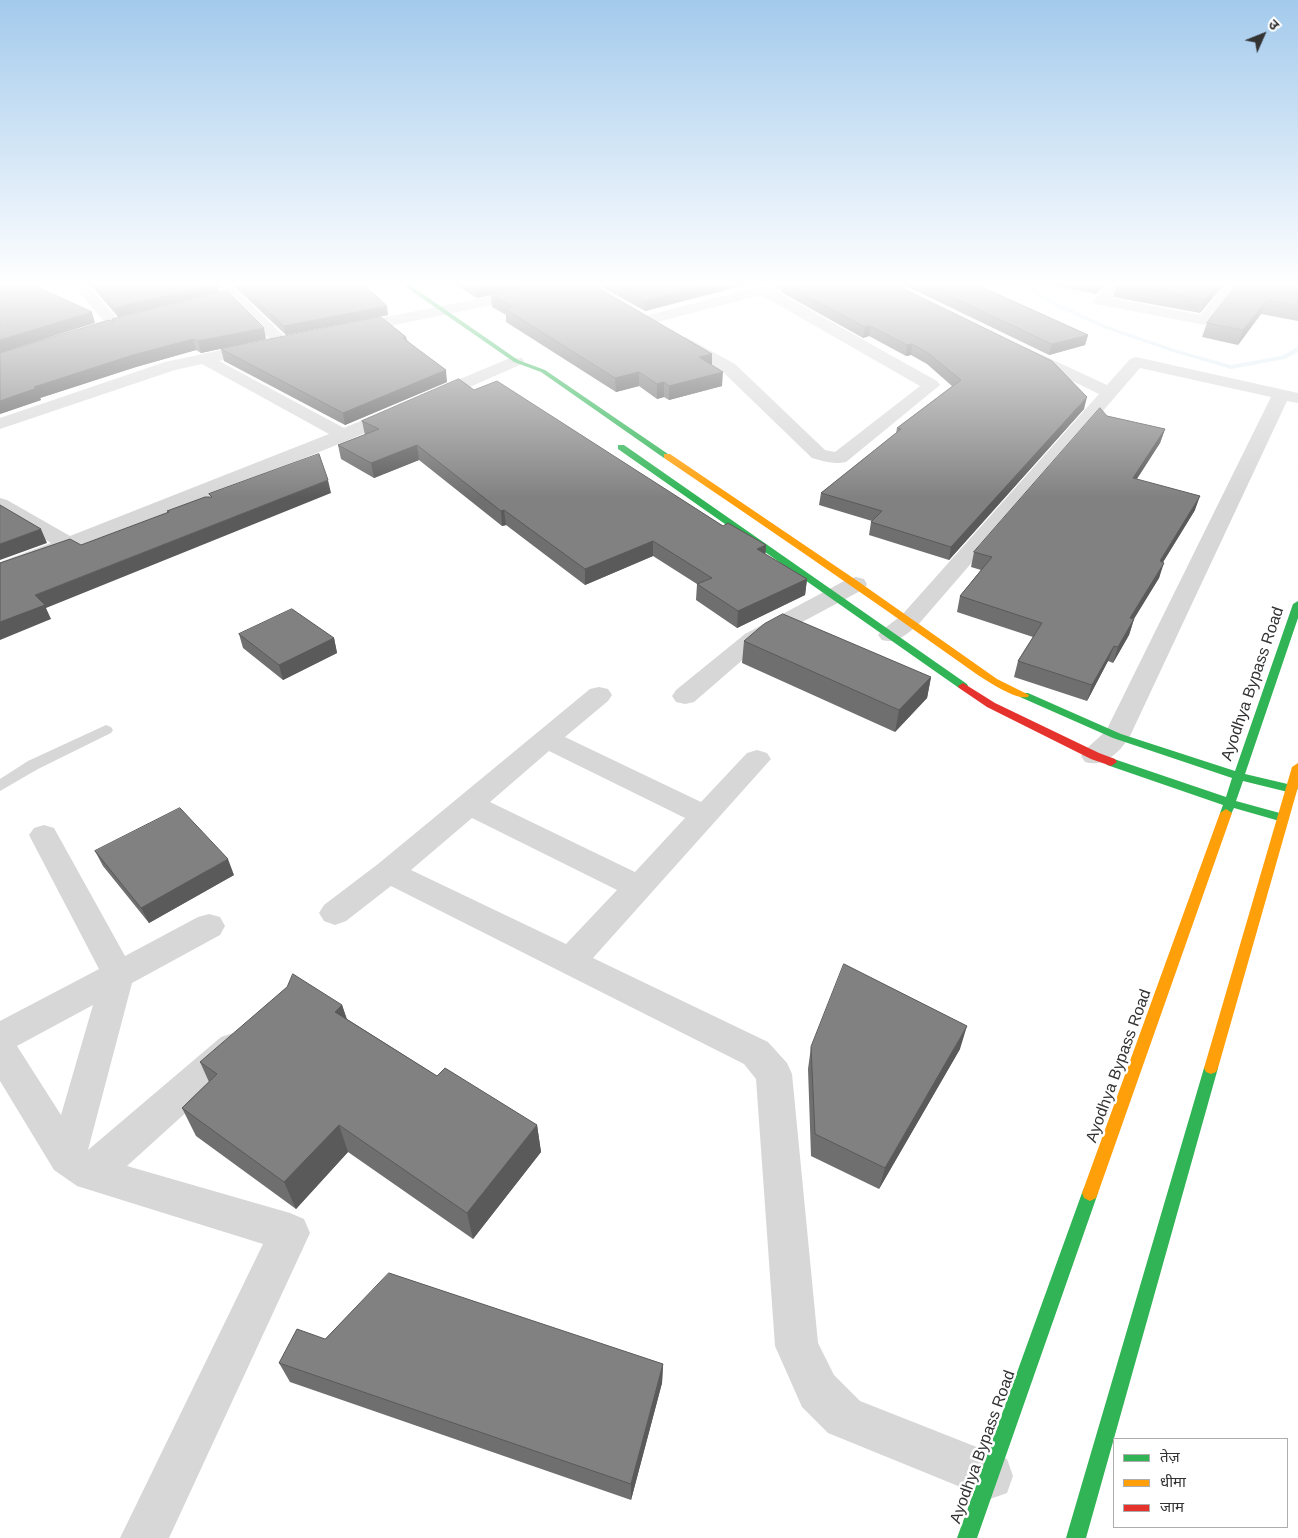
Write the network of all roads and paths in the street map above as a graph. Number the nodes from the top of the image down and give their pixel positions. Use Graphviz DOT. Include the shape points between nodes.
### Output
graph roads {
  1 [pos="223,355"];
  2 [pos="500,355"];
  3 [pos="706,355"];
  4 [pos="878,355"];
  5 [pos="1031,355"];
  6 [pos="204,359"];
  7 [pos="517,368"];
  8 [pos="1110,394"];
  9 [pos="1290,397"];
  10 [pos="0,424"];
  11 [pos="344,435"];
  12 [pos="608,438"];
  13 [pos="0,504"];
  14 [pos="69,545"];
  15 [pos="0,570"];
  16 [pos="856,584"];
  17 [pos="834,596"];
  18 [pos="1298,604"];
  19 [pos="909,621"];
  20 [pos="890,635"];
  21 [pos="599,695"];
  22 [pos="685,696"];
  23 [pos="106,730"];
  24 [pos="1117,736"];
  25 [pos="547,739"];
  26 [pos="1095,756"];
  27 [pos="757,759"];
  28 [pos="1298,767"];
  29 [pos="1239,776"];
  30 [pos="0,786"];
  31 [pos="1292,789"];
  32 [pos="1230,803"];
  33 [pos="469,804"];
  34 [pos="705,816"];
  35 [pos="1284,818"];
  36 [pos="44,835"];
  37 [pos="389,872"];
  38 [pos="640,886"];
  39 [pos="336,913"];
  40 [pos="209,926"];
  41 [pos="570,961"];
  42 [pos="118,974"];
  43 [pos="254,1030"];
  44 [pos="0,1038"];
  45 [pos="0,1050"];
  46 [pos="79,1165"];
  47 [pos="990,1476"];
  48 [pos="973,1523"];
  49 [pos="144,1538"];
  50 [pos="954,1538"];
  51 [pos="967,1538"];
  52 [pos="1076,1538"];
  1 -- 6 [label="street"];
  2 -- 7 [label="street"];
  3 -- 4 [label="street" via="729,368 818,454 839,458 931,385"];
  5 -- 8 [label="street"];
  6 -- 10 [label="street" via="170,366"];
  6 -- 11 [label="street"];
  7 -- 11 [label="street"];
  7 -- 16 [label="street" via="543,371"];
  8 -- 9 [label="street" via="1136,362"];
  8 -- 19 [label="street"];
  9 -- 24 [label="street"];
  11 -- 14 [label="street"];
  12 -- 17 [label="street"];
  13 -- 14 [label="street"];
  14 -- 15 [label="street"];
  16 -- 17 [label="street"];
  16 -- 19 [label="street"];
  17 -- 20 [label="street"];
  17 -- 22 [label="street" via="753,639"];
  18 -- 29 [label="street, Ayodhya Bypass Road"];
  19 -- 20 [label="street"];
  19 -- 24 [label="street" via="993,681"];
  20 -- 26 [label="street" via="991,705"];
  21 -- 25 [label="street"];
  23 -- 30 [label="lane" via="33,765"];
  24 -- 26 [label="street"];
  24 -- 29 [label="street"];
  25 -- 33 [label="street"];
  25 -- 34 [label="street"];
  26 -- 32 [label="street"];
  27 -- 34 [label="street"];
  28 -- 31 [label="street"];
  29 -- 31 [label="street"];
  29 -- 32 [label="street, Ayodhya Bypass Road"];
  31 -- 35 [label="street"];
  32 -- 35 [label="street"];
  32 -- 47 [label="street, Ayodhya Bypass Road"];
  33 -- 37 [label="street"];
  33 -- 38 [label="street"];
  34 -- 38 [label="street"];
  35 -- 52 [label="street"];
  36 -- 42 [label="street"];
  37 -- 39 [label="street"];
  37 -- 41 [label="street"];
  38 -- 41 [label="street"];
  40 -- 42 [label="street"];
  41 -- 47 [label="street" via="756,1053 774,1074 797,1346 818,1391 844,1417"];
  42 -- 44 [label="street"];
  42 -- 46 [label="street"];
  43 -- 46 [label="street"];
  45 -- 46 [label="street"];
  46 -- 49 [label="street" via="290,1233"];
  47 -- 48 [label="street, Ayodhya Bypass Road"];
  48 -- 50 [label="street"];
  48 -- 51 [label="street, Ayodhya Bypass Road"];
}
